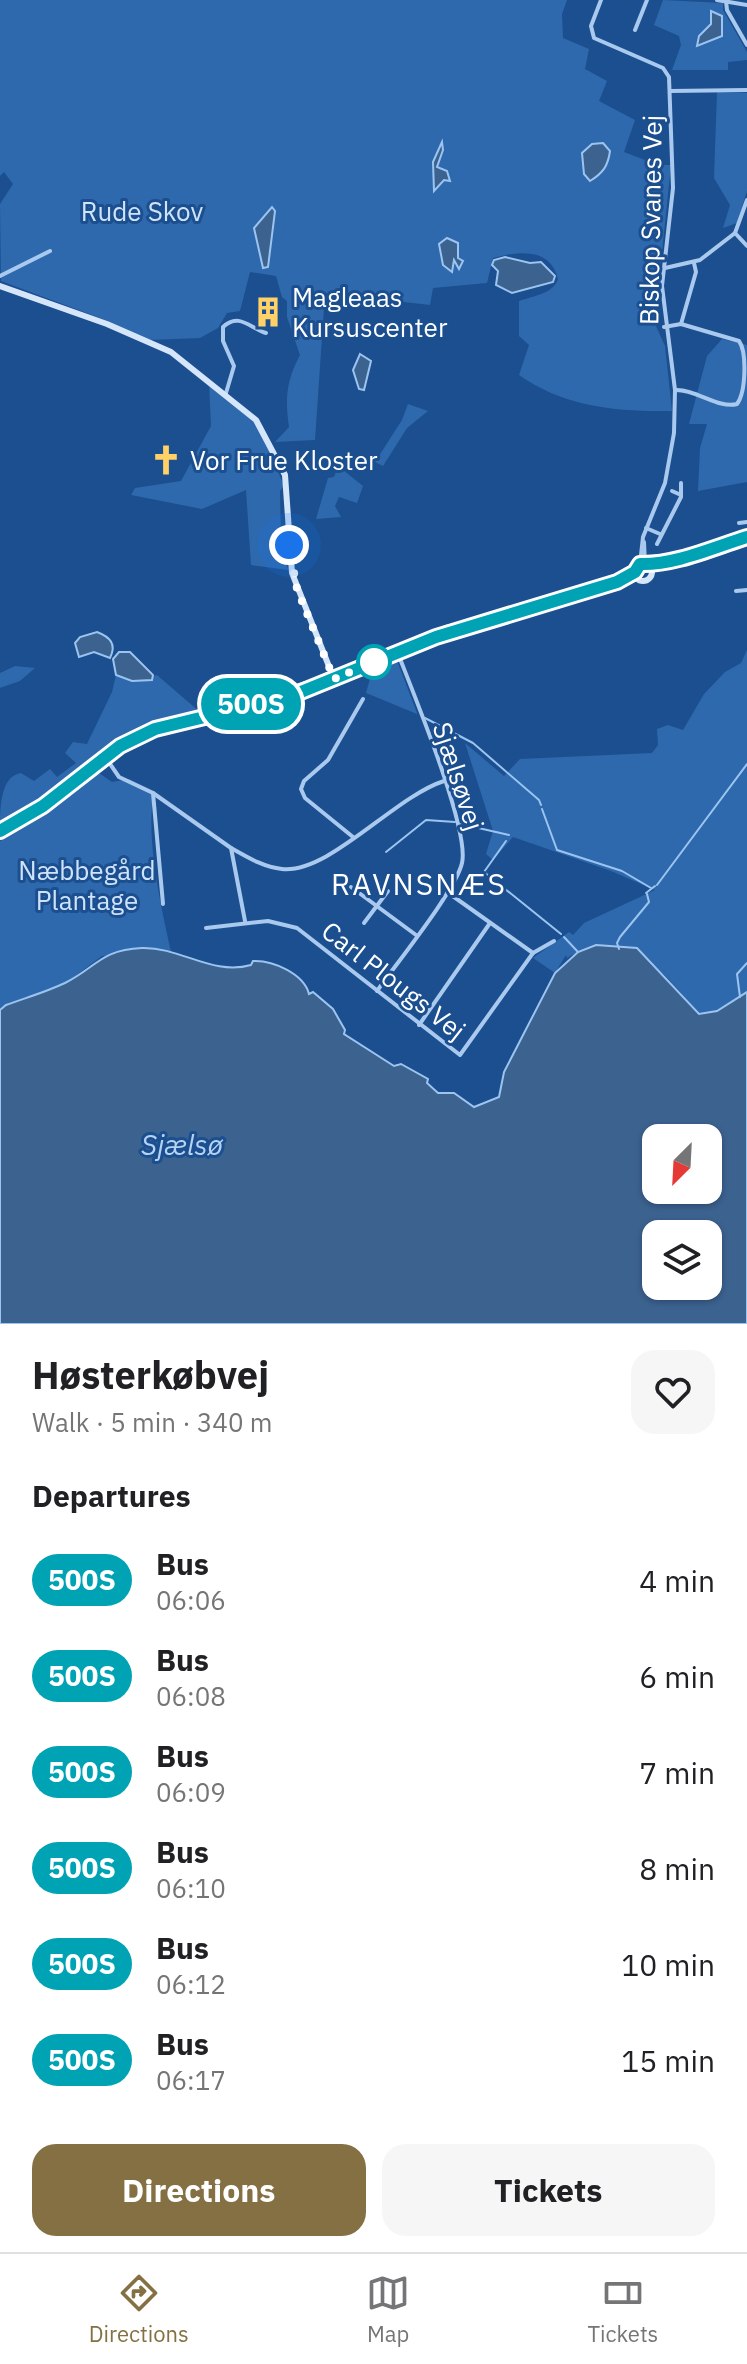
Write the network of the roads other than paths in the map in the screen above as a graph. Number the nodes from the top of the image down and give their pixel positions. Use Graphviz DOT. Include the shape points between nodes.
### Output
graph roads {
  1 [pos="601,0"];
  2 [pos="647,0"];
  3 [pos="721,0"];
  4 [pos="747,5"];
  5 [pos="635,30"];
  6 [pos="747,45"];
  7 [pos="747,90"];
  8 [pos="670,91"];
  9 [pos="747,200"];
  10 [pos="735,233"];
  11 [pos="747,246"];
  12 [pos="50,251"];
  13 [pos="694,263"];
  14 [pos="665,268"];
  15 [pos="0,276"];
  16 [pos="0,286"];
  17 [pos="681,324"];
  18 [pos="664,327"];
  19 [pos="266,333"];
  20 [pos="675,390"];
  21 [pos="226,393"];
  22 [pos="681,483"];
  23 [pos="672,491"];
  24 [pos="681,495"];
  25 [pos="747,522"];
  26 [pos="739,523"];
  27 [pos="646,528"];
  28 [pos="660,534"];
  29 [pos="747,539"];
  30 [pos="657,544"];
  31 [pos="647,567"];
  32 [pos="636,575"];
  33 [pos="747,590"];
  34 [pos="736,591"];
  35 [pos="397,649"];
  36 [pos="333,677"];
  37 [pos="363,699"];
  38 [pos="105,756"];
  39 [pos="444,781"];
  40 [pos="153,793"];
  41 [pos="0,831"];
  42 [pos="353,837"];
  43 [pos="231,848"];
  44 [pos="351,887"];
  45 [pos="388,891"];
  46 [pos="447,892"];
  47 [pos="163,904"];
  48 [pos="377,906"];
  49 [pos="245,922"];
  50 [pos="364,923"];
  51 [pos="490,923"];
  52 [pos="206,928"];
  53 [pos="416,935"];
  54 [pos="554,941"];
  55 [pos="533,953"];
  56 [pos="377,991"];
  57 [pos="419,1025"];
  1 -- 8 [label="street, Biskop Svanes Vej" via="591,26 594,38 665,69"];
  2 -- 5 [label="street"];
  3 -- 4 [label="street"];
  3 -- 6 [label="street"];
  7 -- 8 [label="street, Biskop Svanes Vej"];
  8 -- 14 [label="street, Biskop Svanes Vej" via="673,188"];
  9 -- 10 [label="street"];
  10 -- 11 [label="street"];
  10 -- 13 [label="street"];
  12 -- 15 [label="street"];
  13 -- 14 [label="street"];
  13 -- 17 [label="street"];
  14 -- 18 [label="street, Biskop Svanes Vej"];
  16 -- 21 [label="main road" via="171,352"];
  17 -- 18 [label="street"];
  17 -- 20 [label="street" via="742,344 742,395 728,406 693,391"];
  18 -- 20 [label="street, Biskop Svanes Vej"];
  19 -- 21 [label="street" via="243,320 223,327 234,366"];
  20 -- 27 [label="street, Biskop Svanes Vej" via="669,466"];
  21 -- 36 [label="main road" via="263,429 285,475 292,573"];
  22 -- 24 [label="street"];
  23 -- 24 [label="street"];
  24 -- 28 [label="street"];
  25 -- 26 [label="street"];
  27 -- 28 [label="street"];
  27 -- 31 [label="street, Biskop Svanes Vej"];
  28 -- 30 [label="street"];
  29 -- 31 [label="main road"];
  31 -- 32 [label="main road"];
  31 -- 32 [label="main road" via="645,581"];
  32 -- 35 [label="main road"];
  33 -- 34 [label="street"];
  35 -- 36 [label="main road"];
  35 -- 39 [label="street, Sjælsøvej"];
  36 -- 38 [label="main road" via="291,696 155,729"];
  37 -- 42 [label="street" via="328,760 301,789"];
  38 -- 40 [label="street" via="119,777"];
  38 -- 41 [label="main road" via="43,806"];
  39 -- 42 [label="street" via="418,790"];
  39 -- 46 [label="street, Sjælsøvej" via="464,851"];
  40 -- 43 [label="street"];
  40 -- 47 [label="street"];
  42 -- 43 [label="street" via="314,864 292,869 261,863"];
  43 -- 49 [label="street"];
  44 -- 48 [label="street"];
  45 -- 48 [label="street"];
  46 -- 51 [label="street"];
  46 -- 53 [label="street, Sjælsøvej"];
  48 -- 50 [label="street"];
  48 -- 53 [label="street"];
  49 -- 52 [label="street, Carl Plougs Vej"];
  49 -- 56 [label="street, Carl Plougs Vej" via="297,928"];
  51 -- 55 [label="street"];
  51 -- 57 [label="street"];
  53 -- 56 [label="street, Sjælsøvej"];
  54 -- 55 [label="street, Carl Plougs Vej"];
  55 -- 57 [label="street, Carl Plougs Vej" via="463,1055"];
  56 -- 57 [label="street, Carl Plougs Vej"];
}
